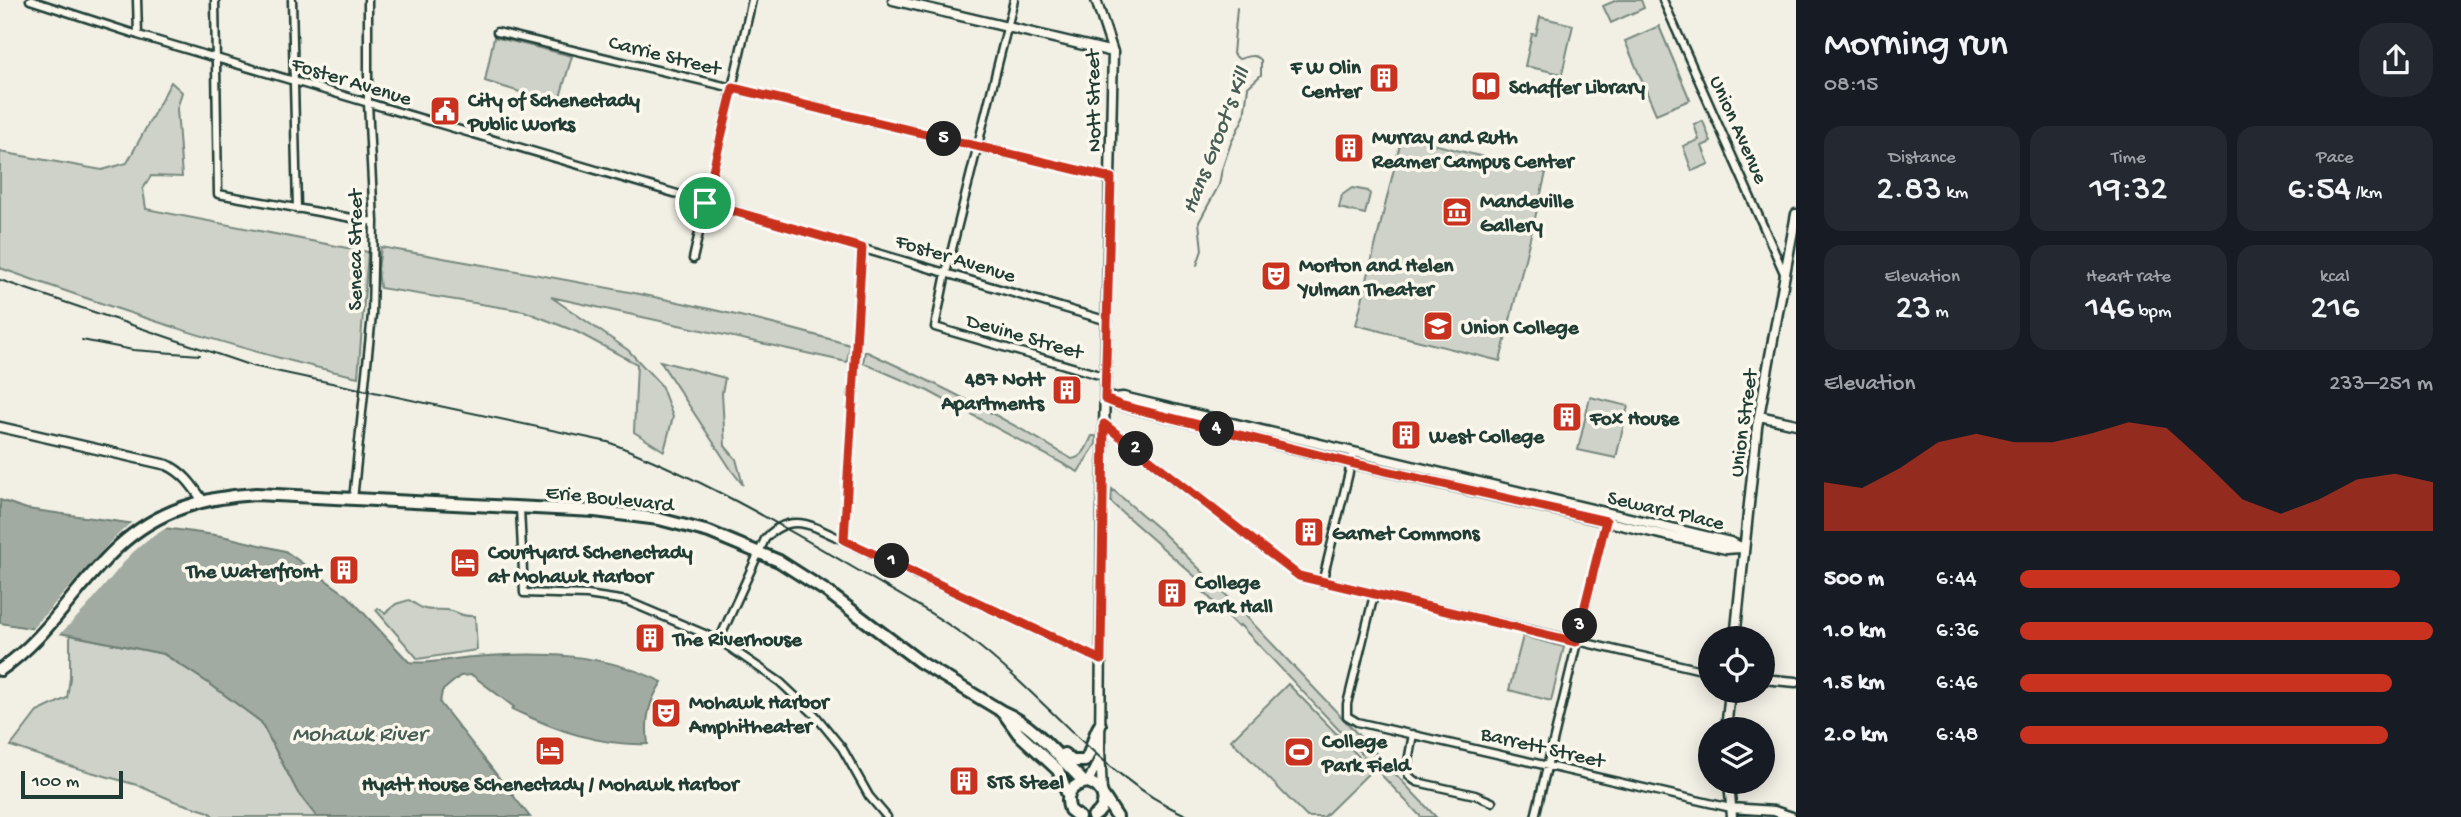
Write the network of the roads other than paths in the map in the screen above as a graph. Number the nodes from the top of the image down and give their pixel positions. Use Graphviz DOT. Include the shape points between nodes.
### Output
graph roads {
  1 [pos="30,0"];
  2 [pos="137,0"];
  3 [pos="215,0"];
  4 [pos="292,0"];
  5 [pos="368,0"];
  6 [pos="752,0"];
  7 [pos="893,0"];
  8 [pos="1014,0"];
  9 [pos="1096,0"];
  10 [pos="1663,0"];
  11 [pos="42,2"];
  12 [pos="1008,27"];
  13 [pos="497,32"];
  14 [pos="138,35"];
  15 [pos="1113,52"];
  16 [pos="216,58"];
  17 [pos="294,81"];
  18 [pos="733,88"];
  19 [pos="368,103"];
  20 [pos="979,147"];
  21 [pos="1111,178"];
  22 [pos="705,203"];
  23 [pos="297,209"];
  24 [pos="1796,214"];
  25 [pos="374,222"];
  26 [pos="862,248"];
  27 [pos="693,259"];
  28 [pos="946,273"];
  29 [pos="1784,273"];
  30 [pos="1108,321"];
  31 [pos="1106,377"];
  32 [pos="1105,399"];
  33 [pos="1759,416"];
  34 [pos="1104,424"];
  35 [pos="1796,424"];
  36 [pos="0,427"];
  37 [pos="1354,452"];
  38 [pos="1351,463"];
  39 [pos="352,500"];
  40 [pos="198,502"];
  41 [pos="520,508"];
  42 [pos="1607,517"];
  43 [pos="844,540"];
  44 [pos="1743,548"];
  45 [pos="759,552"];
  46 [pos="1322,583"];
  47 [pos="1374,595"];
  48 [pos="1736,626"];
  49 [pos="719,640"];
  50 [pos="1576,642"];
  51 [pos="1101,660"];
  52 [pos="1698,669"];
  53 [pos="0,670"];
  54 [pos="1775,680"];
  55 [pos="1796,682"];
  56 [pos="1003,712"];
  57 [pos="1100,725"];
  58 [pos="1413,734"];
  59 [pos="1050,749"];
  60 [pos="1100,749"];
  61 [pos="1549,766"];
  62 [pos="1086,782"];
  63 [pos="1103,794"];
  64 [pos="1730,794"];
  65 [pos="1068,800"];
  66 [pos="1492,802"];
  67 [pos="1732,813"];
  68 [pos="887,817"];
  69 [pos="1064,817"];
  70 [pos="1079,817"];
  71 [pos="1093,817"];
  72 [pos="1117,817"];
  73 [pos="1535,817"];
  74 [pos="1792,817"];
  1 -- 11 [label="street, Foster Avenue"];
  2 -- 14 [label="street"];
  3 -- 16 [label="street"];
  4 -- 17 [label="street"];
  5 -- 19 [label="street, Seneca Street"];
  6 -- 18 [label="street"];
  7 -- 12 [label="street"];
  8 -- 12 [label="street"];
  9 -- 15 [label="street, Nott Street"];
  10 -- 29 [label="street, Union Avenue"];
  11 -- 14 [label="street, Foster Avenue"];
  12 -- 15 [label="street"];
  12 -- 20 [label="street"];
  13 -- 18 [label="street, Carrie Street"];
  14 -- 16 [label="street, Foster Avenue"];
  15 -- 21 [label="street, Nott Street"];
  16 -- 17 [label="street, Foster Avenue"];
  16 -- 23 [label="street" via="218,194"];
  17 -- 19 [label="street, Foster Avenue"];
  17 -- 23 [label="street"];
  18 -- 20 [label="street, Carrie Street"];
  18 -- 22 [label="street"];
  19 -- 22 [label="street, Foster Avenue"];
  19 -- 25 [label="street, Seneca Street"];
  20 -- 21 [label="street, Carrie Street"];
  20 -- 28 [label="street"];
  21 -- 30 [label="street, Nott Street"];
  22 -- 26 [label="street, Foster Avenue"];
  22 -- 27 [label="street"];
  23 -- 25 [label="street"];
  24 -- 29 [label="street, Union Street"];
  25 -- 39 [label="street, Seneca Street" via="372,315"];
  26 -- 28 [label="street, Foster Avenue"];
  26 -- 43 [label="street"];
  28 -- 30 [label="street, Foster Avenue"];
  28 -- 31 [label="street, Devine Street" via="935,327"];
  29 -- 33 [label="street, Union Street"];
  30 -- 31 [label="street, Nott Street"];
  31 -- 32 [label="street, Nott Street"];
  32 -- 34 [label="street, Nott Street"];
  32 -- 37 [label="street, Seward Place" via="1123,397"];
  32 -- 38 [label="street, Seward Place"];
  33 -- 35 [label="street"];
  33 -- 44 [label="street, Union Street"];
  34 -- 46 [label="street" via="1299,576"];
  34 -- 51 [label="street, Nott Street"];
  36 -- 40 [label="street" via="167,465 191,482"];
  37 -- 38 [label="street"];
  37 -- 42 [label="street, Seward Place"];
  38 -- 42 [label="street, Seward Place"];
  38 -- 46 [label="street"];
  39 -- 40 [label="highway, Erie Boulevard" via="256,494"];
  39 -- 41 [label="highway, Erie Boulevard"];
  40 -- 53 [label="highway, Erie Boulevard" via="159,517 117,547 22,654"];
  41 -- 45 [label="highway, Erie Boulevard" via="659,519"];
  41 -- 49 [label="street" via="524,593 627,600"];
  42 -- 44 [label="street, Seward Place"];
  42 -- 50 [label="street"];
  43 -- 45 [label="street" via="792,522 774,529"];
  43 -- 51 [label="street"];
  44 -- 48 [label="street, Union Street"];
  45 -- 49 [label="street"];
  45 -- 56 [label="highway, Erie Boulevard" via="826,591 920,662"];
  46 -- 47 [label="street"];
  47 -- 50 [label="street"];
  47 -- 58 [label="street, Barrett Street" via="1348,716"];
  49 -- 68 [label="street" via="780,681 816,715"];
  50 -- 52 [label="street"];
  50 -- 61 [label="street"];
  51 -- 57 [label="street, Nott Street"];
  54 -- 55 [label="street"];
  56 -- 59 [label="highway, Erie Boulevard" via="1028,726"];
  56 -- 65 [label="highway, Erie Boulevard" via="1018,733 1058,770"];
  57 -- 59 [label="highway" via="1085,761 1072,761 1058,749"];
  57 -- 60 [label="street, Nott Street"];
  58 -- 61 [label="street, Barrett Street"];
  58 -- 66 [label="street" via="1407,767 1412,778"];
  59 -- 62 [label="highway, Erie Boulevard"];
  60 -- 62 [label="street, Nott Street" via="1098,763"];
  60 -- 63 [label="street, Nott Street"];
  61 -- 67 [label="street, Barrett Street"];
  61 -- 73 [label="street"];
  62 -- 63 [label="highway, Erie Boulevard"];
  62 -- 65 [label="highway" via="1074,786"];
  63 -- 71 [label="highway" via="1103,807"];
  63 -- 72 [label="highway"];
  64 -- 67 [label="street"];
  65 -- 69 [label="street"];
  65 -- 70 [label="highway, Erie Boulevard"];
  67 -- 74 [label="street" via="1774,811"];
}
